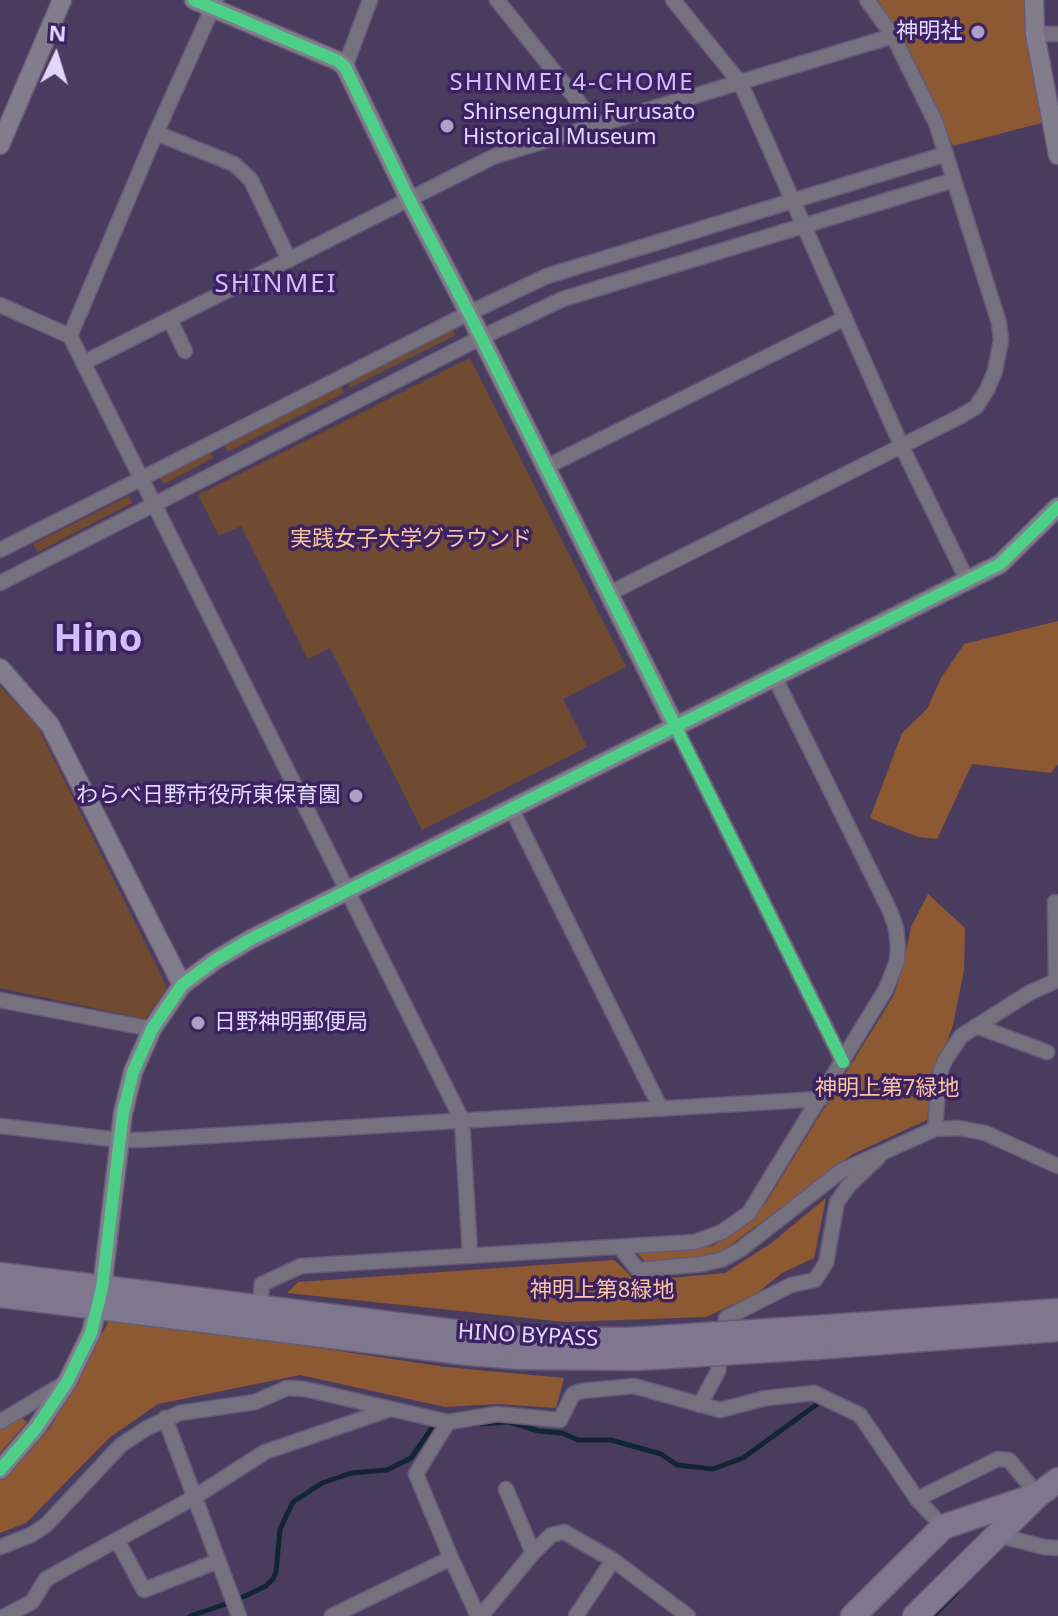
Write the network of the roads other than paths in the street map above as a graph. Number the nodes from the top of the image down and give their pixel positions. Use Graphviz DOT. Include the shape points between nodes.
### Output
graph roads {
  1 [pos="62,0"];
  2 [pos="194,0"];
  3 [pos="370,0"];
  4 [pos="497,0"];
  5 [pos="673,0"];
  6 [pos="867,0"];
  7 [pos="1034,0"];
  8 [pos="214,4"];
  9 [pos="1035,34"];
  10 [pos="1058,34"];
  11 [pos="893,36"];
  12 [pos="345,67"];
  13 [pos="741,84"];
  14 [pos="597,125"];
  15 [pos="1055,125"];
  16 [pos="156,133"];
  17 [pos="0,145"];
  18 [pos="946,154"];
  19 [pos="1058,155"];
  20 [pos="954,180"];
  21 [pos="409,199"];
  22 [pos="793,200"];
  23 [pos="803,226"];
  24 [pos="289,260"];
  25 [pos="0,305"];
  26 [pos="469,313"];
  27 [pos="845,318"];
  28 [pos="170,320"];
  29 [pos="70,336"];
  30 [pos="480,338"];
  31 [pos="185,351"];
  32 [pos="83,363"];
  33 [pos="902,447"];
  34 [pos="544,468"];
  35 [pos="140,480"];
  36 [pos="153,505"];
  37 [pos="1058,507"];
  38 [pos="0,550"];
  39 [pos="967,580"];
  40 [pos="0,583"];
  41 [pos="608,594"];
  42 [pos="0,668"];
  43 [pos="774,676"];
  44 [pos="675,726"];
  45 [pos="511,808"];
  46 [pos="347,889"];
  47 [pos="1055,902"];
  48 [pos="1057,980"];
  49 [pos="182,985"];
  50 [pos="0,1000"];
  51 [pos="976,1026"];
  52 [pos="152,1029"];
  53 [pos="1047,1052"];
  54 [pos="843,1062"];
  55 [pos="820,1099"];
  56 [pos="661,1109"];
  57 [pos="462,1120"];
  58 [pos="0,1126"];
  59 [pos="935,1129"];
  60 [pos="120,1140"];
  61 [pos="884,1152"];
  62 [pos="1058,1166"];
  63 [pos="620,1247"];
  64 [pos="470,1254"];
  65 [pos="0,1275"];
  66 [pos="0,1295"];
  67 [pos="101,1298"];
  68 [pos="260,1308"];
  69 [pos="1058,1311"];
  70 [pos="1058,1329"];
  71 [pos="816,1337"];
  72 [pos="521,1348"];
  73 [pos="67,1382"];
  74 [pos="700,1405"];
  75 [pos="391,1408"];
  76 [pos="165,1418"];
  77 [pos="0,1422"];
  78 [pos="448,1422"];
  79 [pos="0,1470"];
  80 [pos="1058,1480"];
  81 [pos="506,1489"];
  82 [pos="1038,1495"];
  83 [pos="193,1498"];
  84 [pos="917,1499"];
  85 [pos="943,1527"];
  86 [pos="1004,1531"];
  87 [pos="117,1540"];
  88 [pos="0,1547"];
  89 [pos="1058,1548"];
  90 [pos="533,1553"];
  91 [pos="451,1558"];
  92 [pos="613,1560"];
  93 [pos="218,1561"];
  94 [pos="669,1611"];
  95 [pos="5,1616"];
  96 [pos="239,1616"];
  97 [pos="332,1616"];
  98 [pos="480,1616"];
  99 [pos="576,1616"];
  100 [pos="688,1616"];
  101 [pos="853,1616"];
  102 [pos="915,1616"];
  1 -- 17 [label="street"];
  2 -- 8 [label="street"];
  3 -- 12 [label="street"];
  4 -- 14 [label="street"];
  5 -- 13 [label="street"];
  6 -- 11 [label="street"];
  7 -- 9 [label="street"];
  8 -- 12 [label="street"];
  8 -- 16 [label="street"];
  9 -- 10 [label="street"];
  9 -- 15 [label="street"];
  11 -- 13 [label="street"];
  11 -- 18 [label="street"];
  12 -- 21 [label="street"];
  13 -- 14 [label="street"];
  13 -- 22 [label="street"];
  14 -- 21 [label="street" via="495,156"];
  15 -- 19 [label="street"];
  16 -- 24 [label="street" via="234,164 251,180"];
  16 -- 29 [label="street"];
  18 -- 20 [label="street"];
  18 -- 22 [label="street"];
  20 -- 23 [label="street"];
  20 -- 33 [label="street" via="999,323 995,371 976,407"];
  21 -- 24 [label="street"];
  21 -- 26 [label="street"];
  22 -- 23 [label="street"];
  22 -- 26 [label="street" via="547,276"];
  23 -- 27 [label="street"];
  23 -- 30 [label="street" via="563,299"];
  24 -- 28 [label="street"];
  25 -- 29 [label="street"];
  26 -- 30 [label="street"];
  26 -- 35 [label="street"];
  27 -- 33 [label="street"];
  27 -- 34 [label="street"];
  28 -- 31 [label="street"];
  28 -- 32 [label="street"];
  29 -- 32 [label="street"];
  30 -- 34 [label="street"];
  30 -- 36 [label="street"];
  32 -- 35 [label="street"];
  33 -- 39 [label="street"];
  33 -- 41 [label="street"];
  34 -- 41 [label="street"];
  35 -- 36 [label="street"];
  35 -- 38 [label="street"];
  36 -- 40 [label="street"];
  36 -- 46 [label="street"];
  37 -- 39 [label="street" via="1000,564"];
  39 -- 43 [label="street"];
  41 -- 44 [label="street"];
  42 -- 49 [label="street" via="50,725"];
  43 -- 44 [label="street"];
  43 -- 54 [label="street" via="896,928 893,975"];
  44 -- 45 [label="street"];
  44 -- 54 [label="street"];
  45 -- 46 [label="street"];
  45 -- 56 [label="street"];
  46 -- 49 [label="street" via="228,952"];
  46 -- 57 [label="street"];
  47 -- 48 [label="street"];
  48 -- 51 [label="street"];
  49 -- 52 [label="street"];
  50 -- 52 [label="street"];
  51 -- 53 [label="street"];
  51 -- 59 [label="street" via="961,1036 944,1062"];
  52 -- 60 [label="street" via="133,1072"];
  54 -- 55 [label="street"];
  55 -- 56 [label="street"];
  55 -- 63 [label="street" via="755,1205 735,1225 695,1242"];
  56 -- 57 [label="street"];
  57 -- 60 [label="street"];
  57 -- 64 [label="street"];
  58 -- 60 [label="street"];
  59 -- 61 [label="street"];
  59 -- 62 [label="street" via="985,1133"];
  60 -- 67 [label="street"];
  61 -- 63 [label="street" via="841,1171 723,1259 638,1270"];
  61 -- 74 [label="street" via="837,1202 826,1263 815,1280 791,1285 726,1318 718,1371"];
  63 -- 64 [label="street"];
  64 -- 68 [label="street" via="301,1266 262,1284"];
  65 -- 67 [label="highway, HINO BYPASS"];
  66 -- 67 [label="highway, HINO BYPASS"];
  67 -- 68 [label="highway, HINO BYPASS"];
  67 -- 72 [label="highway, HINO BYPASS" via="469,1353"];
  67 -- 73 [label="street" via="88,1341"];
  68 -- 72 [label="highway, HINO BYPASS"];
  69 -- 71 [label="highway, HINO BYPASS"];
  70 -- 71 [label="highway, HINO BYPASS"];
  71 -- 72 [label="highway, HINO BYPASS, bridge"];
  73 -- 77 [label="street"];
  73 -- 79 [label="street"];
  74 -- 78 [label="street" via="634,1386 573,1394 560,1420 497,1414"];
  74 -- 84 [label="street" via="720,1410 814,1393 842,1405 860,1415"];
  75 -- 76 [label="street" via="287,1388 255,1402"];
  75 -- 78 [label="street"];
  75 -- 83 [label="street" via="265,1452"];
  76 -- 83 [label="street"];
  76 -- 88 [label="street" via="121,1445 46,1525"];
  78 -- 91 [label="street" via="416,1474"];
  80 -- 82 [label="highway"];
  81 -- 90 [label="street"];
  82 -- 84 [label="street" via="1009,1460 998,1459"];
  82 -- 85 [label="highway"];
  82 -- 86 [label="highway"];
  83 -- 87 [label="street"];
  83 -- 93 [label="street"];
  84 -- 85 [label="street"];
  85 -- 101 [label="highway"];
  86 -- 89 [label="street" via="1009,1538"];
  86 -- 102 [label="highway"];
  87 -- 93 [label="street" via="144,1590"];
  87 -- 95 [label="street" via="46,1579 32,1602"];
  90 -- 92 [label="street" via="551,1535 564,1532"];
  90 -- 98 [label="street"];
  91 -- 97 [label="street"];
  91 -- 98 [label="street"];
  92 -- 94 [label="street"];
  92 -- 99 [label="street"];
  93 -- 96 [label="street"];
  94 -- 100 [label="street"];
}
